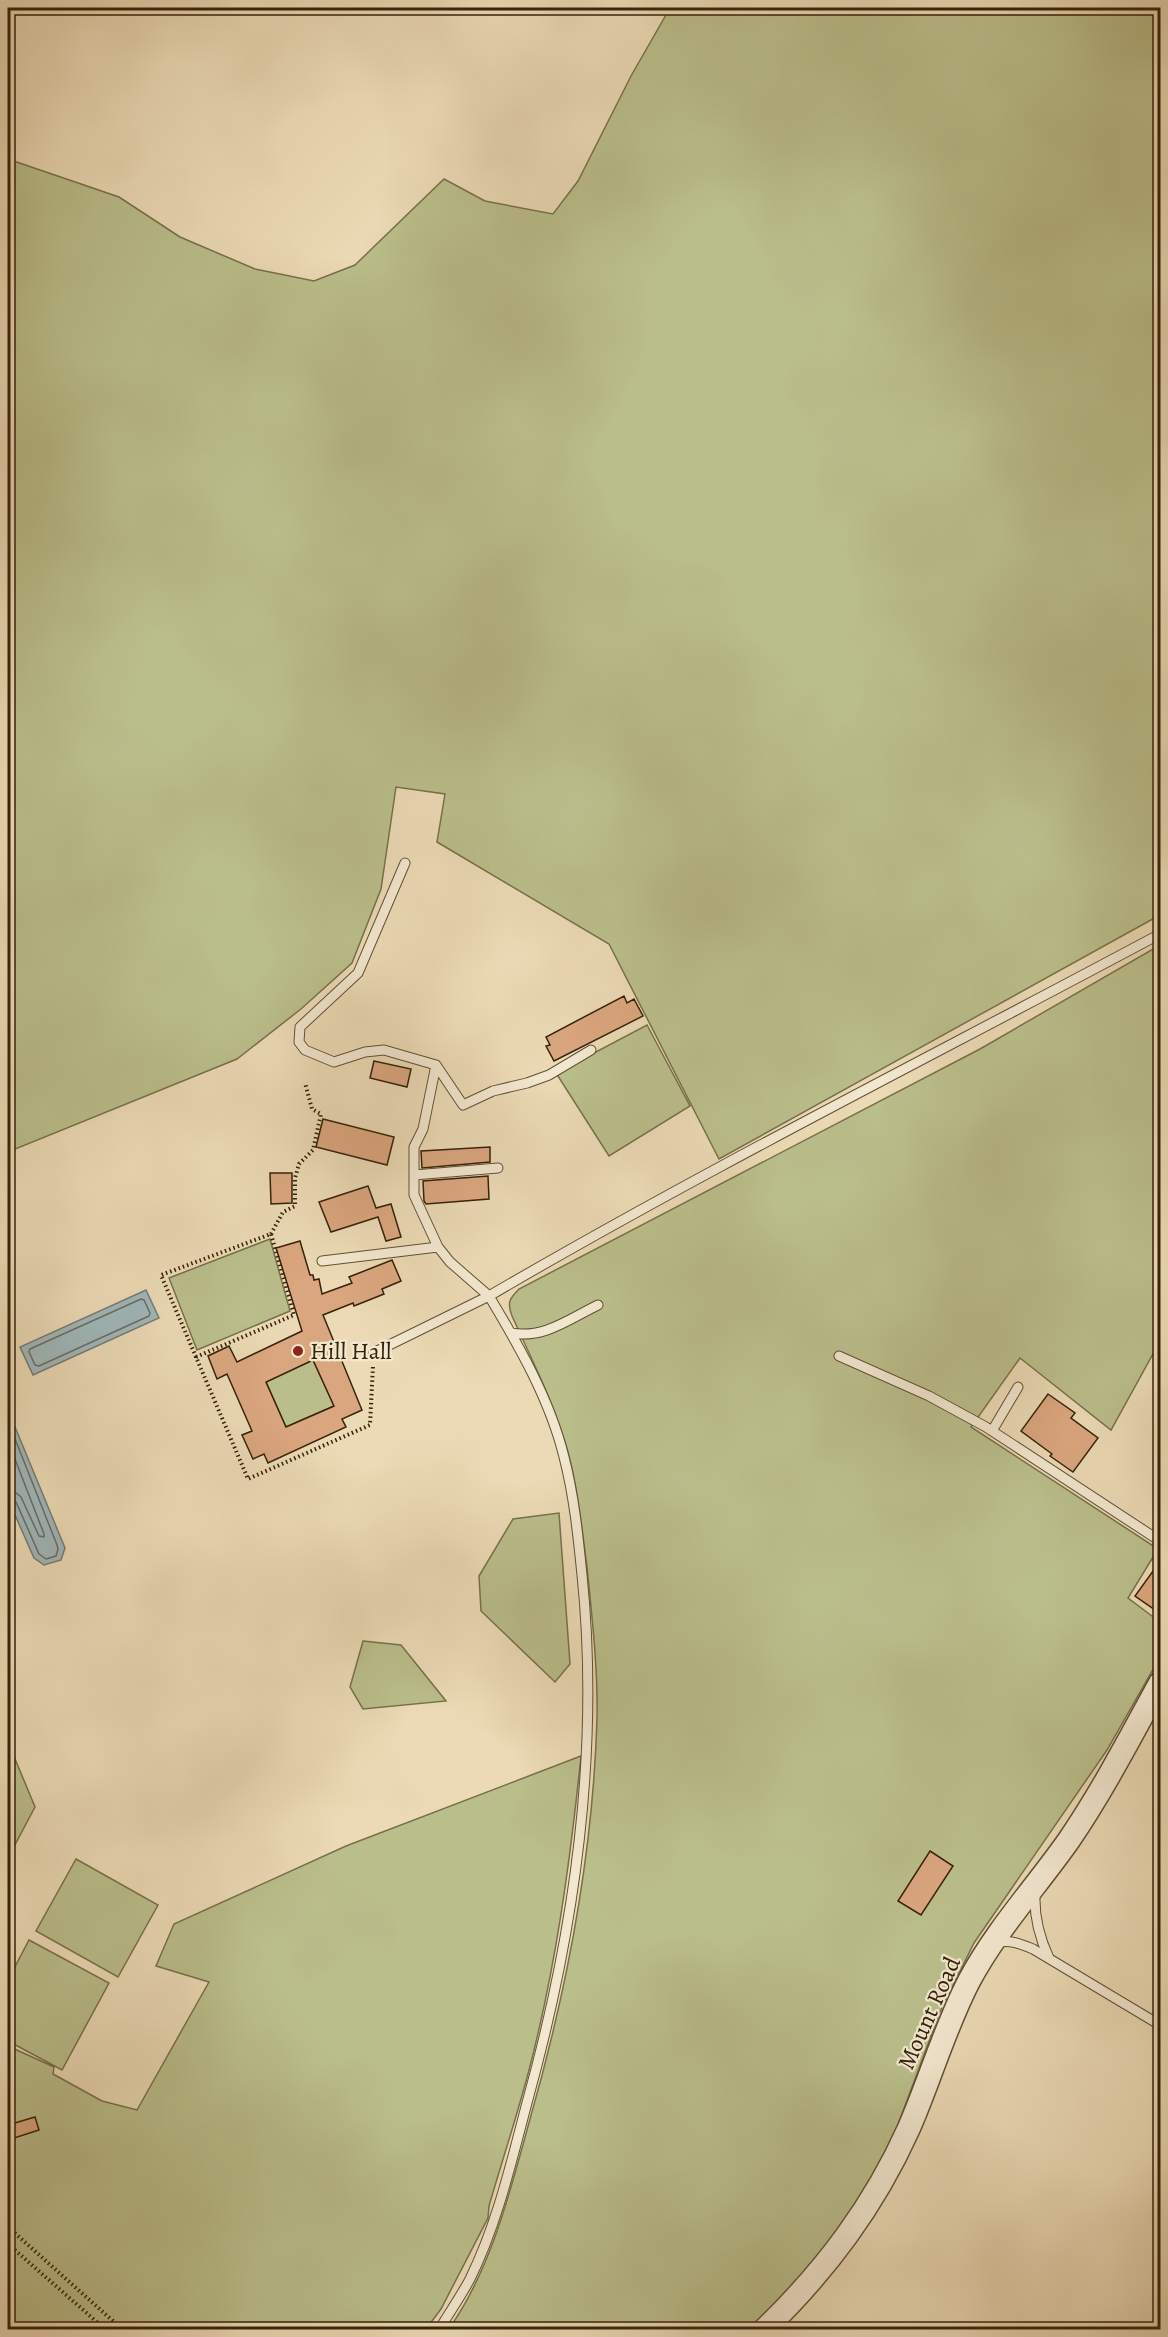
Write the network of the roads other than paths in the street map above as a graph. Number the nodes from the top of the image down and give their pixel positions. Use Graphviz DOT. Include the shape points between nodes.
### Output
graph roads {
  1 [pos="405,863"];
  2 [pos="1161,934"];
  3 [pos="591,1050"];
  4 [pos="436,1065"];
  5 [pos="498,1168"];
  6 [pos="414,1175"];
  7 [pos="438,1247"];
  8 [pos="322,1261"];
  9 [pos="489,1296"];
  10 [pos="598,1305"];
  11 [pos="511,1333"];
  12 [pos="373,1353"];
  13 [pos="839,1356"];
  14 [pos="1018,1387"];
  15 [pos="992,1431"];
  16 [pos="1161,1541"];
  17 [pos="1161,1683"];
  18 [pos="1035,1888"];
  19 [pos="992,1944"];
  20 [pos="1050,1960"];
  21 [pos="1161,2025"];
  22 [pos="439,2330"];
  23 [pos="764,2330"];
  1 -- 4 [label="lane" via="358,973 300,1027 299,1042 305,1050 334,1062 384,1050"];
  2 -- 9 [label="lane" via="736,1158"];
  3 -- 4 [label="lane" via="549,1075 493,1091 463,1105"];
  4 -- 6 [label="lane" via="423,1129 414,1147"];
  5 -- 6 [label="lane"];
  6 -- 7 [label="lane" via="414,1195"];
  7 -- 8 [label="lane"];
  7 -- 9 [label="lane"];
  9 -- 11 [label="lane"];
  9 -- 12 [label="lane"];
  10 -- 11 [label="lane" via="541,1334"];
  11 -- 22 [label="lane" via="544,1400 563,1454 576,1509 588,1635 589,1719 582,1827 540,2053 497,2212 470,2279"];
  13 -- 15 [label="lane" via="928,1396"];
  14 -- 15 [label="lane"];
  15 -- 16 [label="lane"];
  17 -- 18 [label="street, Mount Road" via="1070,1837"];
  18 -- 19 [label="street, Mount Road"];
  18 -- 20 [label="lane" via="1035,1917"];
  19 -- 20 [label="lane" via="1020,1943"];
  19 -- 23 [label="street, Mount Road" via="969,1981 884,2180 833,2255"];
  20 -- 21 [label="lane"];
}
